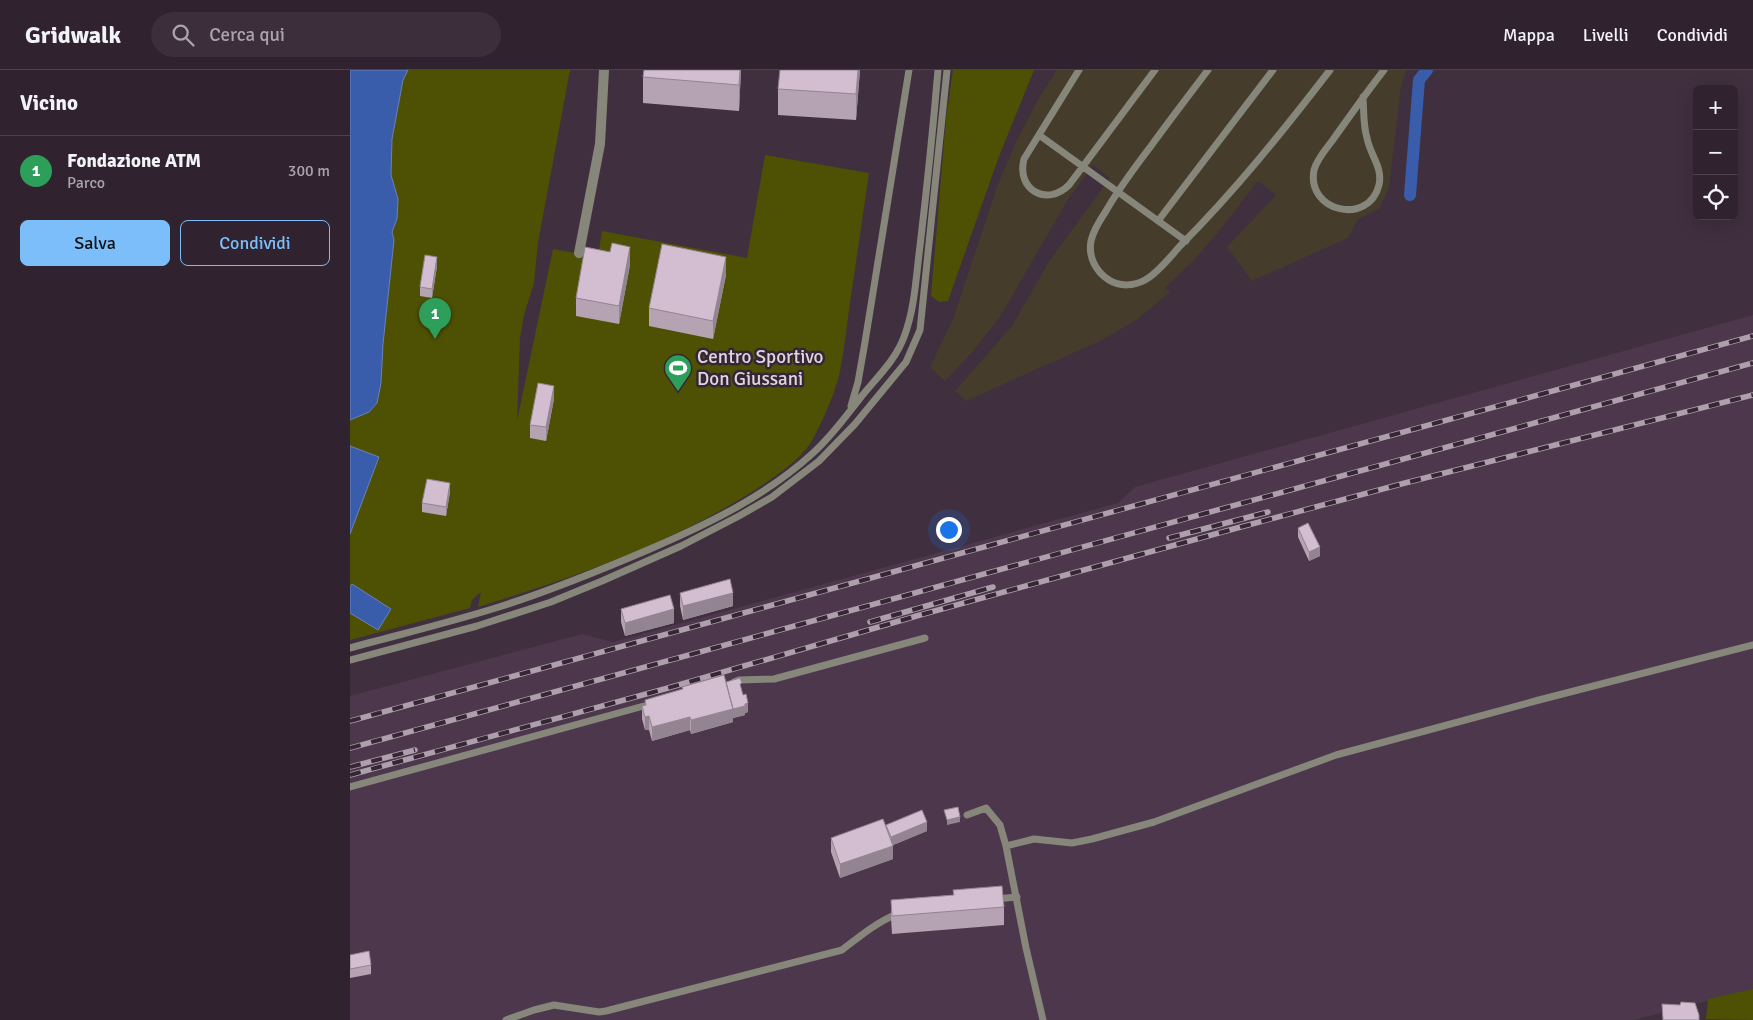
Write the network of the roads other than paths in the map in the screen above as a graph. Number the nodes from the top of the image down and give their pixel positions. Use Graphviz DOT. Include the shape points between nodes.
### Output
graph roads {
  1 [pos="604,70"];
  2 [pos="909,70"];
  3 [pos="938,70"];
  4 [pos="947,70"];
  5 [pos="1079,70"];
  6 [pos="1155,70"];
  7 [pos="1208,70"];
  8 [pos="1273,70"];
  9 [pos="1330,70"];
  10 [pos="1384,70"];
  11 [pos="1364,97"];
  12 [pos="1039,135"];
  13 [pos="1083,166"];
  14 [pos="1117,191"];
  15 [pos="1158,221"];
  16 [pos="1186,241"];
  17 [pos="579,253"];
  18 [pos="850,411"];
  19 [pos="925,638"];
  20 [pos="1753,645"];
  21 [pos="350,648"];
  22 [pos="350,660"];
  23 [pos="730,683"];
  24 [pos="663,701"];
  25 [pos="350,787"];
  26 [pos="967,816"];
  27 [pos="1006,846"];
  28 [pos="1017,897"];
  29 [pos="990,899"];
  30 [pos="909,910"];
  31 [pos="506,1020"];
  32 [pos="1043,1020"];
  1 -- 17 [label="street" via="600,144"];
  2 -- 18 [label="lane" via="865,342"];
  3 -- 18 [label="lane" via="910,322 897,354"];
  4 -- 22 [label="lane" via="920,330 906,362 818,461 772,497 740,516 602,581 516,614"];
  5 -- 12 [label="lane"];
  6 -- 13 [label="lane"];
  7 -- 14 [label="lane"];
  8 -- 15 [label="lane"];
  9 -- 16 [label="lane" via="1286,128"];
  10 -- 11 [label="lane"];
  11 -- 11 [label="lane" via="1364,124 1379,170 1378,188 1366,204 1342,210 1320,197 1314,180 1315,168"];
  12 -- 13 [label="lane"];
  12 -- 13 [label="lane" via="1022,167 1031,189 1046,195 1063,191"];
  13 -- 14 [label="lane"];
  14 -- 15 [label="lane"];
  14 -- 16 [label="lane" via="1091,241 1090,253 1101,275 1123,285 1136,284 1152,275"];
  15 -- 16 [label="lane"];
  18 -- 21 [label="lane" via="830,436 795,468 758,495 707,523 553,589 484,612"];
  19 -- 23 [label="lane" via="774,679"];
  20 -- 27 [label="lane" via="1336,755 1169,817 1110,834 1072,844 1040,839"];
  24 -- 25 [label="lane"];
  26 -- 27 [label="lane" via="986,808 1000,825"];
  27 -- 28 [label="lane"];
  28 -- 29 [label="lane"];
  28 -- 32 [label="lane"];
  30 -- 31 [label="lane" via="883,920 842,950 606,1011 554,1005"];
}
